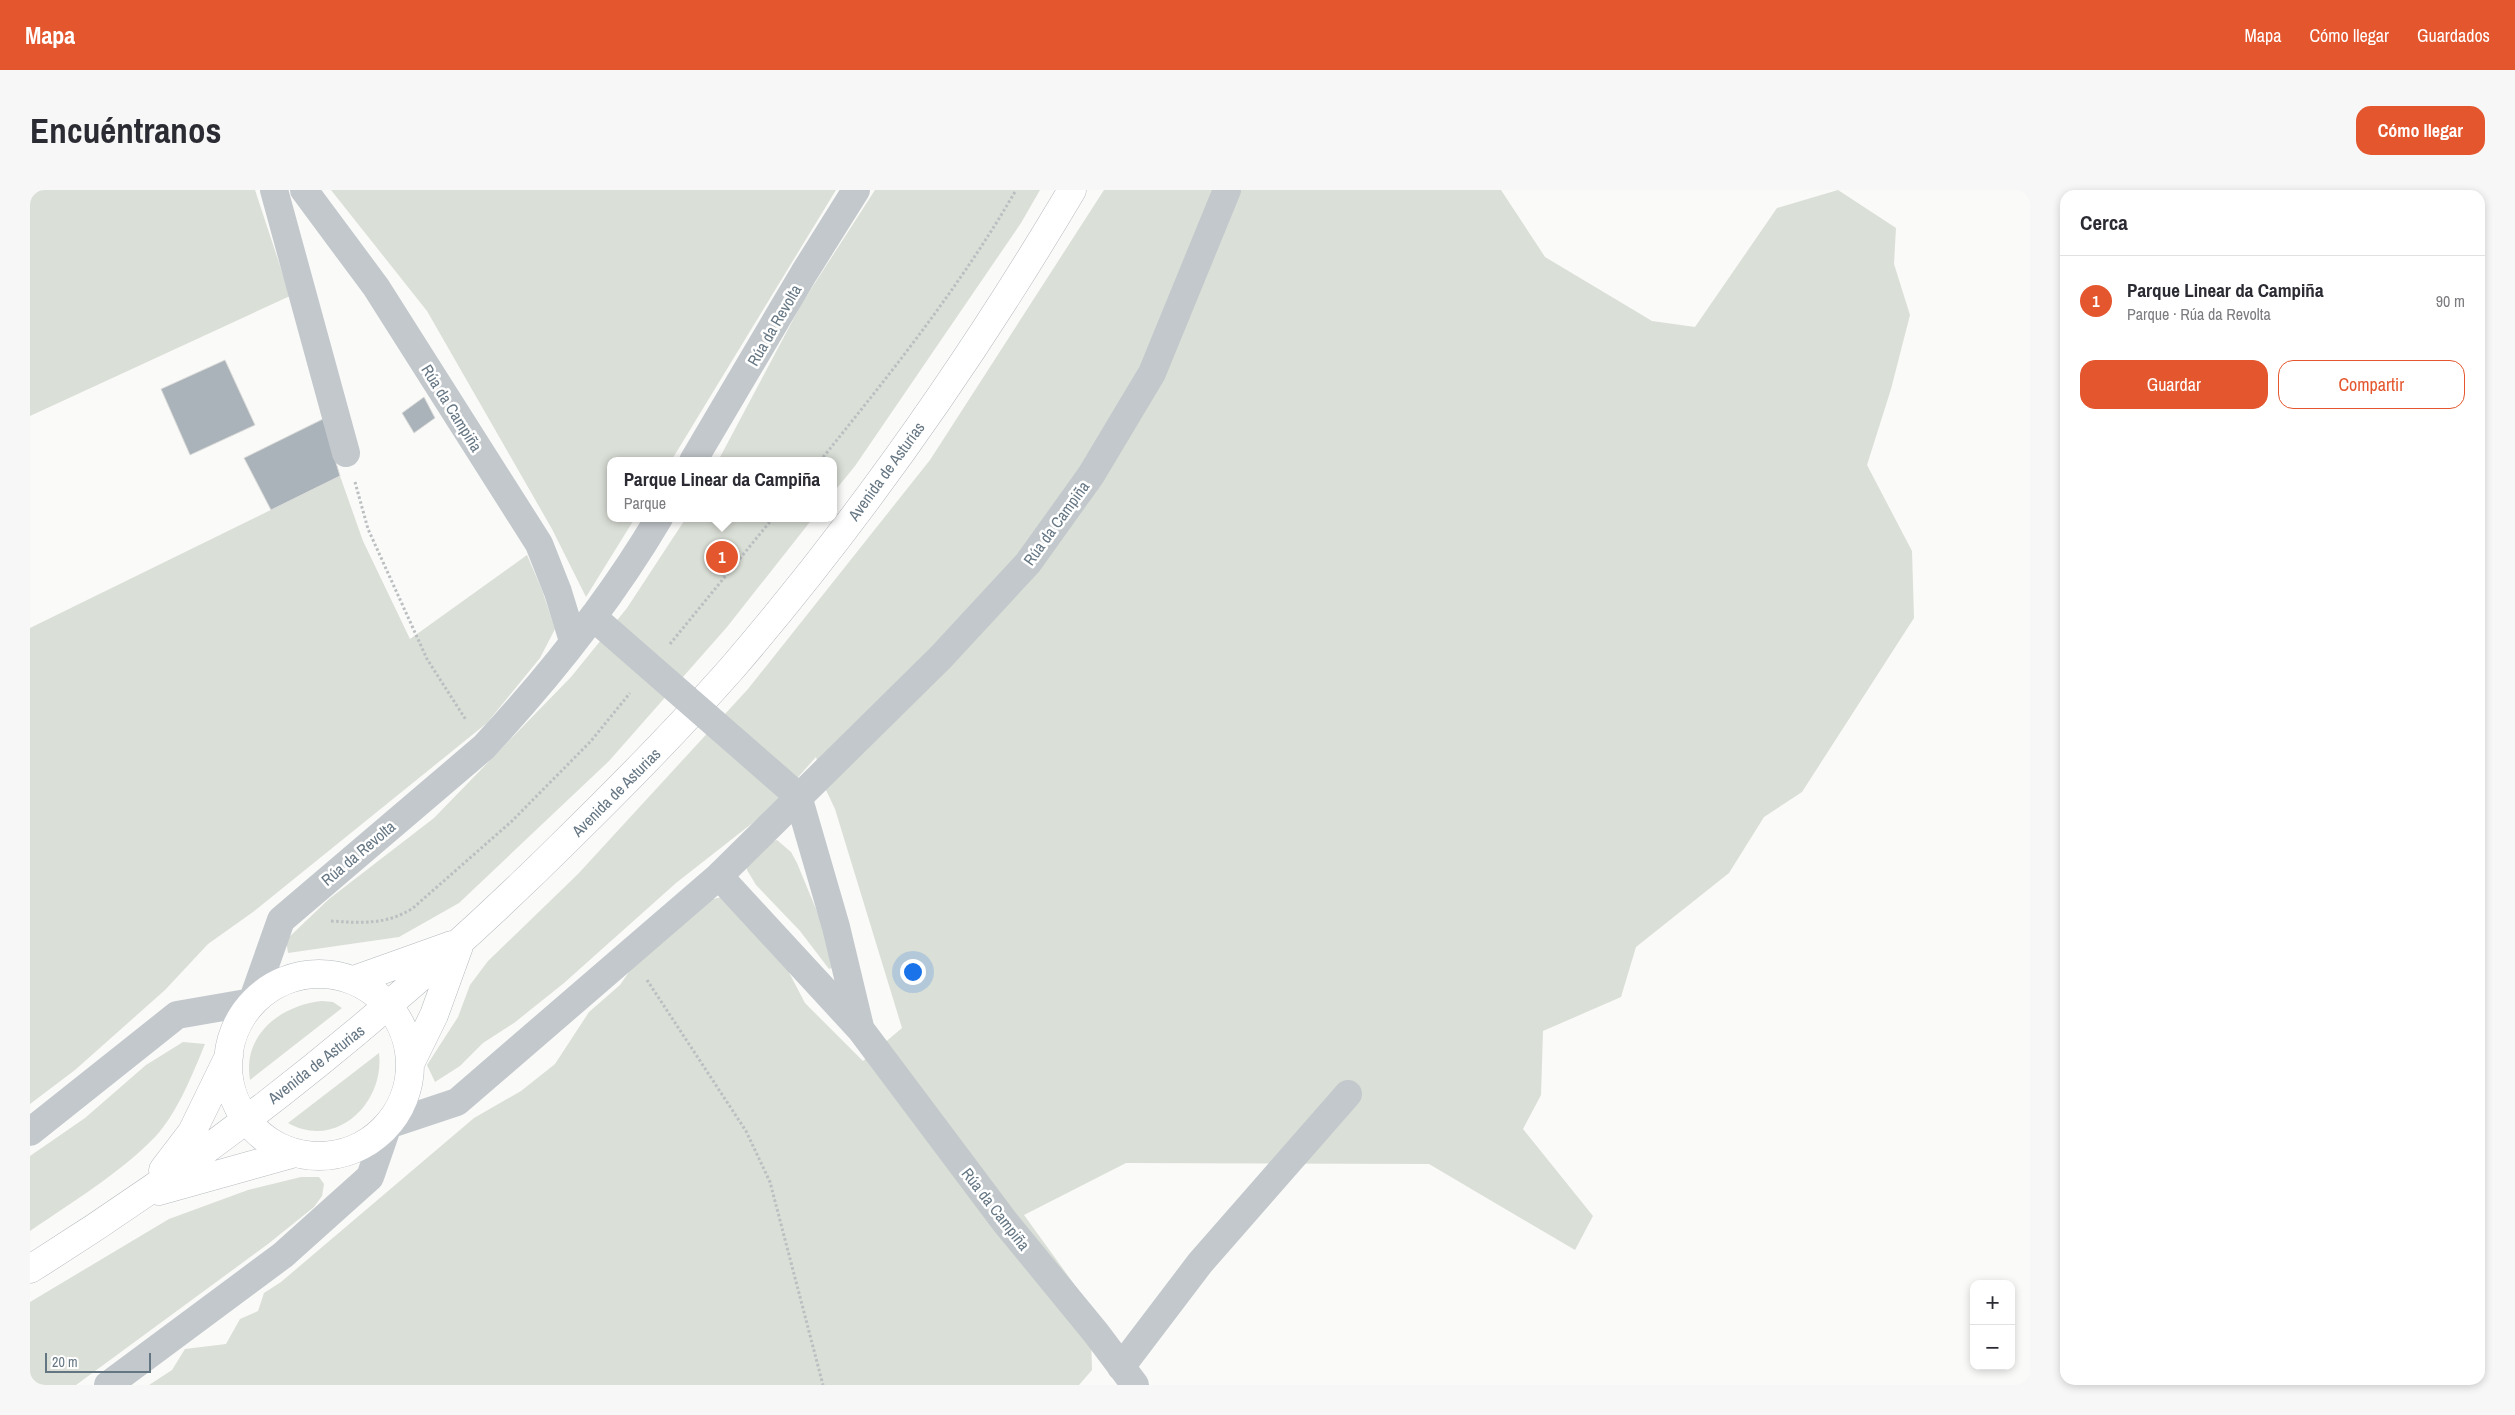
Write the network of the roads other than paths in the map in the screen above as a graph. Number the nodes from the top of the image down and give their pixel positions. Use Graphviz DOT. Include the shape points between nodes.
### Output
graph roads {
  1 [pos="274,190"];
  2 [pos="304,190"];
  3 [pos="856,190"];
  4 [pos="1072,190"];
  5 [pos="1227,190"];
  6 [pos="346,453"];
  7 [pos="695,457"];
  8 [pos="657,522"];
  9 [pos="593,617"];
  10 [pos="573,641"];
  11 [pos="798,796"];
  12 [pos="719,876"];
  13 [pos="460,942"];
  14 [pos="354,980"];
  15 [pos="252,1002"];
  16 [pos="390,1006"];
  17 [pos="861,1030"];
  18 [pos="229,1054"];
  19 [pos="411,1062"];
  20 [pos="1348,1094"];
  21 [pos="246,1120"];
  22 [pos="388,1125"];
  23 [pos="30,1132"];
  24 [pos="295,1152"];
  25 [pos="143,1195"];
  26 [pos="30,1269"];
  27 [pos="1128,1376"];
  28 [pos="108,1385"];
  1 -- 6 [label="street"];
  2 -- 10 [label="street, Rúa da Campiña" via="376,287 539,544"];
  3 -- 7 [label="street, Rúa da Revolta"];
  4 -- 13 [label="main road, Avenida de Asturias" via="953,378 869,496 791,597 659,750"];
  5 -- 11 [label="street, Rúa da Campiña" via="1152,373 1091,475 1028,563 941,657"];
  8 -- 9 [label="street, Rúa da Revolta" via="636,558"];
  9 -- 10 [label="street, Rúa da Revolta"];
  9 -- 11 [label="street, bridge"];
  10 -- 15 [label="street, Rúa da Revolta" via="484,747 281,920"];
  11 -- 12 [label="street"];
  11 -- 17 [label="street, Rúa da Campiña" via="836,927"];
  12 -- 17 [label="street, Rúa da Campiña"];
  12 -- 22 [label="street" via="457,1102"];
  13 -- 14 [label="main road"];
  13 -- 16 [label="main road, Avenida de Asturias"];
  13 -- 19 [label="main road" via="434,1015"];
  14 -- 15 [label="main road" via="310,974 279,982"];
  14 -- 16 [label="main road" via="374,991"];
  15 -- 18 [label="main road" via="234,1033"];
  15 -- 23 [label="street" via="177,1015"];
  16 -- 19 [label="main road" via="408,1040"];
  16 -- 21 [label="main road, Avenida de Asturias"];
  17 -- 27 [label="street, Rúa da Campiña" via="1004,1222"];
  18 -- 21 [label="main road" via="229,1074"];
  18 -- 25 [label="main road" via="192,1132"];
  19 -- 22 [label="main road" via="405,1098"];
  20 -- 27 [label="street" via="1200,1263"];
  21 -- 24 [label="main road" via="272,1143"];
  21 -- 25 [label="main road, Avenida de Asturias"];
  22 -- 24 [label="main road" via="354,1150 326,1156"];
  22 -- 28 [label="street" via="370,1177 282,1255"];
  24 -- 25 [label="main road"];
  25 -- 26 [label="main road, Avenida de Asturias"];
}
